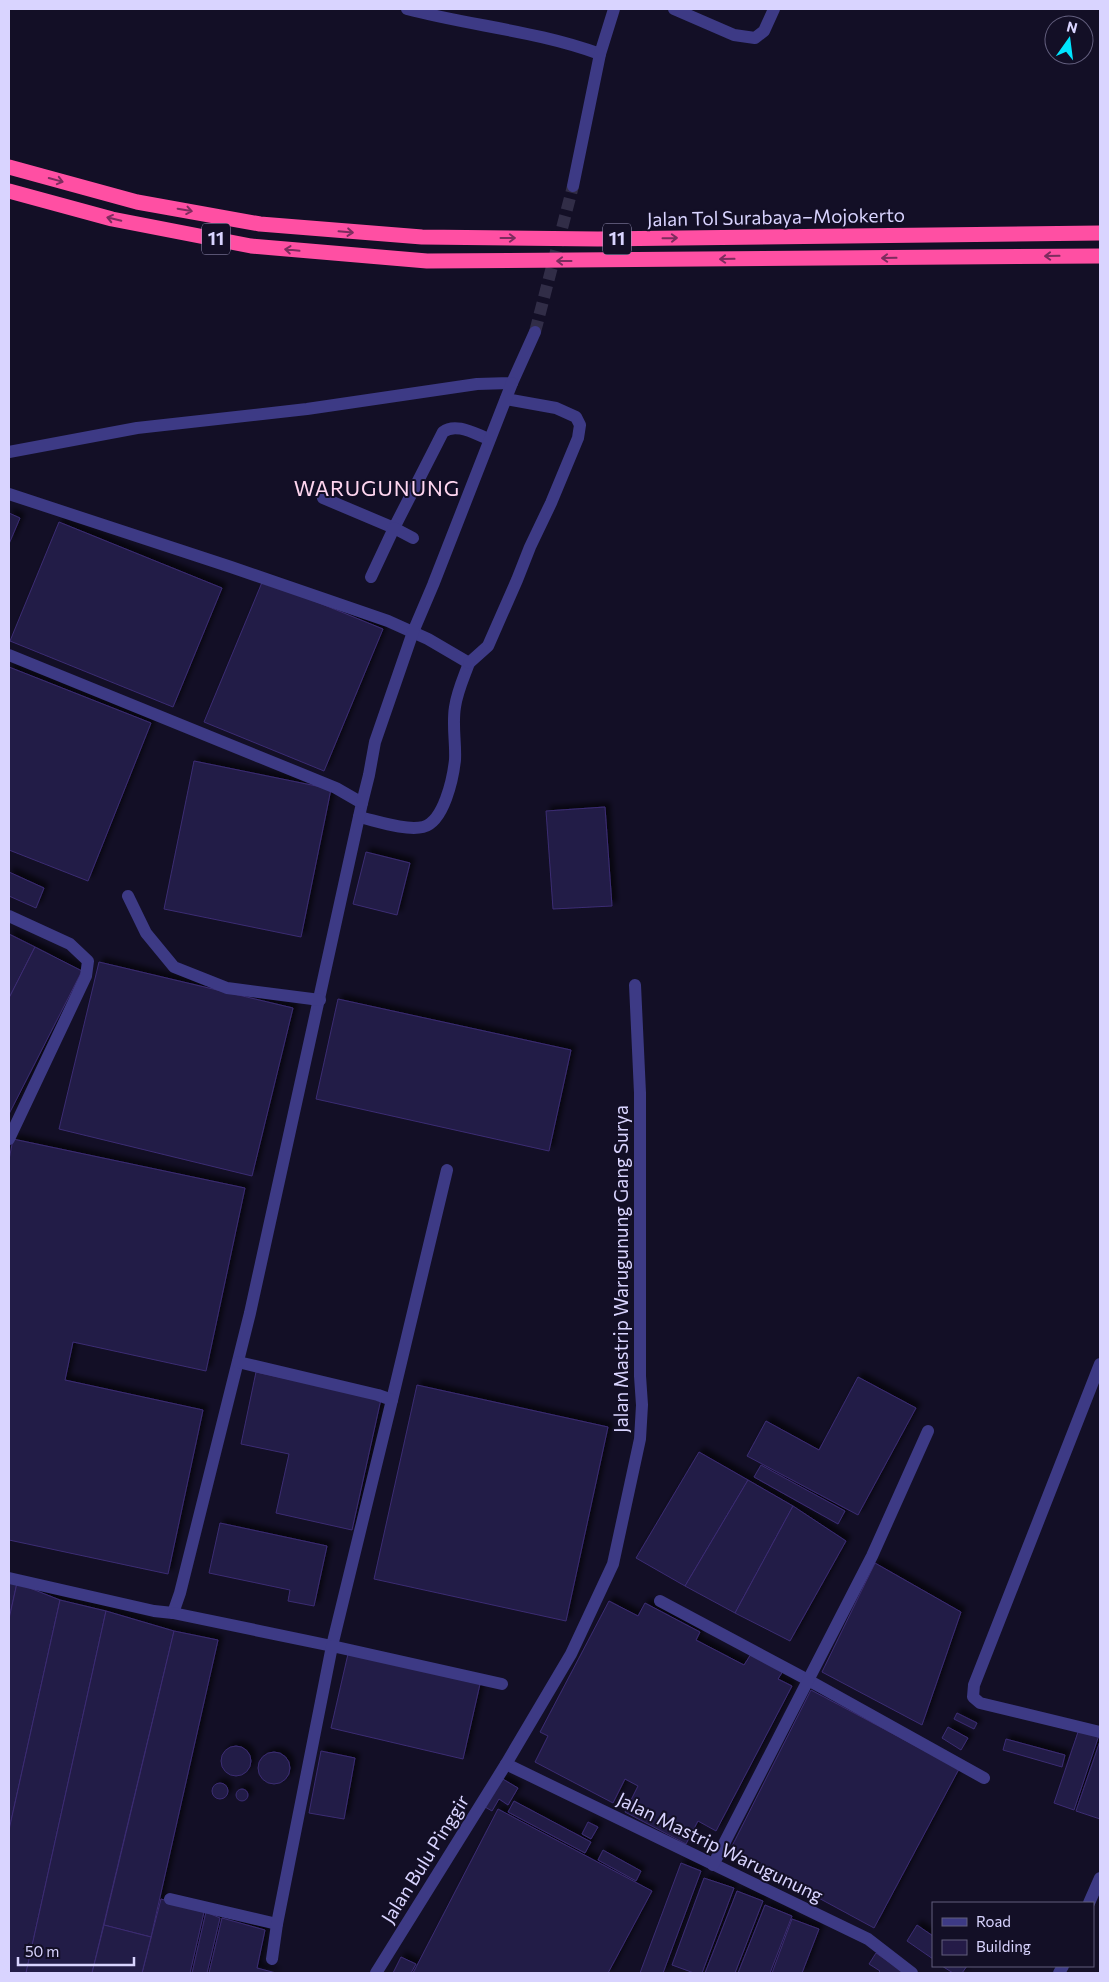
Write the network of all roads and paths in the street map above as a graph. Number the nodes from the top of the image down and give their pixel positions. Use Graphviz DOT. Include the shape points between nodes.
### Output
graph roads {
  1 [pos="407,9"];
  2 [pos="614,9"];
  3 [pos="674,9"];
  4 [pos="774,9"];
  5 [pos="600,54"];
  6 [pos="9,167"];
  7 [pos="573,186"];
  8 [pos="9,191"];
  9 [pos="1100,233"];
  10 [pos="1100,256"];
  11 [pos="535,332"];
  12 [pos="512,384"];
  13 [pos="506,399"];
  14 [pos="489,439"];
  15 [pos="9,452"];
  16 [pos="9,494"];
  17 [pos="323,498"];
  18 [pos="394,528"];
  19 [pos="414,538"];
  20 [pos="371,576"];
  21 [pos="413,632"];
  22 [pos="9,655"];
  23 [pos="469,663"];
  24 [pos="362,803"];
  25 [pos="359,817"];
  26 [pos="128,896"];
  27 [pos="9,916"];
  28 [pos="635,985"];
  29 [pos="320,1000"];
  30 [pos="9,1139"];
  31 [pos="447,1170"];
  32 [pos="238,1362"];
  33 [pos="1100,1364"];
  34 [pos="392,1400"];
  35 [pos="928,1431"];
  36 [pos="9,1578"];
  37 [pos="660,1601"];
  38 [pos="173,1613"];
  39 [pos="332,1646"];
  40 [pos="808,1680"];
  41 [pos="502,1684"];
  42 [pos="1100,1732"];
  43 [pos="506,1764"];
  44 [pos="984,1778"];
  45 [pos="714,1865"];
  46 [pos="1100,1878"];
  47 [pos="170,1899"];
  48 [pos="1089,1902"];
  49 [pos="277,1924"];
  50 [pos="272,1959"];
  51 [pos="376,1973"];
  52 [pos="912,1973"];
  1 -- 5 [label="street" via="510,29"];
  2 -- 5 [label="street"];
  3 -- 4 [label="street" via="734,34 755,38 764,31"];
  5 -- 7 [label="street"];
  6 -- 9 [label="highway, Jalan Tol Surabaya–Mojokerto / 11, one-way" via="137,202 260,224 422,237 598,239"];
  10 -- 8 [label="highway, 11, one-way" via="427,261 251,246 112,219"];
  11 -- 12 [label="street"];
  12 -- 13 [label="street"];
  12 -- 15 [label="street" via="477,384 307,409 137,428"];
  13 -- 14 [label="street"];
  13 -- 23 [label="street" via="556,408 576,417 580,425 578,438 551,503 488,646"];
  14 -- 18 [label="street" via="456,427 449,427 443,432"];
  14 -- 21 [label="street"];
  16 -- 21 [label="street" via="231,567"];
  17 -- 18 [label="street"];
  18 -- 19 [label="street"];
  18 -- 20 [label="street"];
  21 -- 23 [label="street"];
  21 -- 24 [label="street" via="375,742"];
  22 -- 24 [label="street" via="336,788"];
  23 -- 25 [label="street" via="455,706 455,760 449,790 439,814 425,826 410,828"];
  24 -- 25 [label="street"];
  25 -- 29 [label="street"];
  26 -- 29 [label="street" via="146,933 174,967 227,988"];
  27 -- 30 [label="street" via="70,944 88,961 86,976"];
  28 -- 43 [label="street, Jalan Mastrip Warugunung Gang Surya" via="640,1093 640,1439 613,1564 571,1654"];
  29 -- 32 [label="street"];
  31 -- 34 [label="street"];
  32 -- 34 [label="street"];
  32 -- 38 [label="street"];
  33 -- 42 [label="street" via="972,1697 980,1703"];
  34 -- 39 [label="street"];
  35 -- 40 [label="street" via="872,1556"];
  36 -- 38 [label="street"];
  37 -- 40 [label="street"];
  38 -- 39 [label="street"];
  39 -- 41 [label="street"];
  39 -- 49 [label="street"];
  40 -- 44 [label="street"];
  40 -- 45 [label="street"];
  43 -- 45 [label="street, Jalan Mastrip Warugunung"];
  43 -- 51 [label="street, Jalan Bulu Pinggir"];
  45 -- 52 [label="street, Jalan Mastrip Warugunung" via="868,1939"];
  46 -- 48 [label="street"];
  47 -- 49 [label="street"];
  49 -- 50 [label="street"];
}
